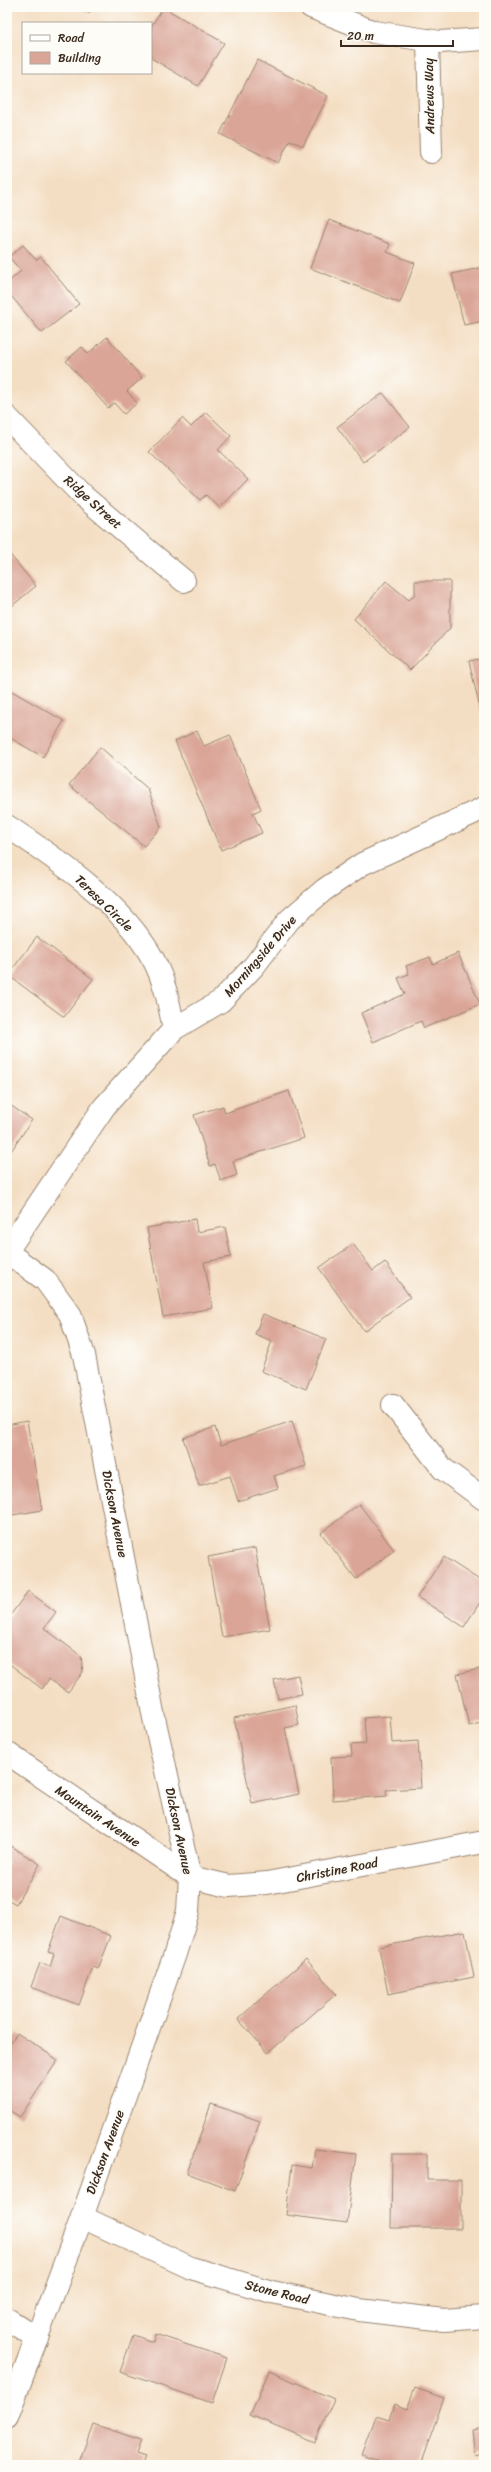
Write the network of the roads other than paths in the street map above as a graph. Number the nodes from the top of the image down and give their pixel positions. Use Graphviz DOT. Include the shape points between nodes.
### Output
graph roads {
  1 [pos="311,7"];
  2 [pos="484,39"];
  3 [pos="428,40"];
  4 [pos="431,152"];
  5 [pos="7,417"];
  6 [pos="184,581"];
  7 [pos="484,808"];
  8 [pos="451,823"];
  9 [pos="484,825"];
  10 [pos="7,826"];
  11 [pos="174,1029"];
  12 [pos="7,1252"];
  13 [pos="393,1405"];
  14 [pos="484,1499"];
  15 [pos="7,1753"];
  16 [pos="484,1842"];
  17 [pos="190,1877"];
  18 [pos="82,2217"];
  19 [pos="484,2317"];
  20 [pos="7,2319"];
  21 [pos="37,2338"];
  22 [pos="7,2417"];
  1 -- 3 [label="street" via="374,32"];
  2 -- 3 [label="street" via="440,42"];
  3 -- 4 [label="street, Andrews Way"];
  5 -- 6 [label="street, Ridge Street" via="84,496"];
  7 -- 8 [label="street, Morningside Drive"];
  8 -- 9 [label="street"];
  8 -- 11 [label="street, Morningside Drive" via="362,864 324,890 289,920 254,966 221,1001"];
  10 -- 11 [label="street, Teresa Circle" via="49,854 91,888 128,924 153,958 167,991"];
  11 -- 12 [label="street, Morningside Drive" via="104,1107"];
  12 -- 17 [label="street, Dickson Avenue" via="45,1280 70,1314 84,1355 154,1718"];
  13 -- 14 [label="street" via="443,1469"];
  15 -- 17 [label="street, Mountain Avenue"];
  16 -- 17 [label="street, Christine Road" via="266,1883 229,1886"];
  17 -- 18 [label="street, Dickson Avenue" via="188,1911 175,1954"];
  18 -- 19 [label="street, Stone Road" via="191,2268 272,2292 359,2310 444,2320"];
  18 -- 21 [label="street, Dickson Avenue"];
  20 -- 21 [label="street"];
  21 -- 22 [label="street, Dickson Avenue"];
}
